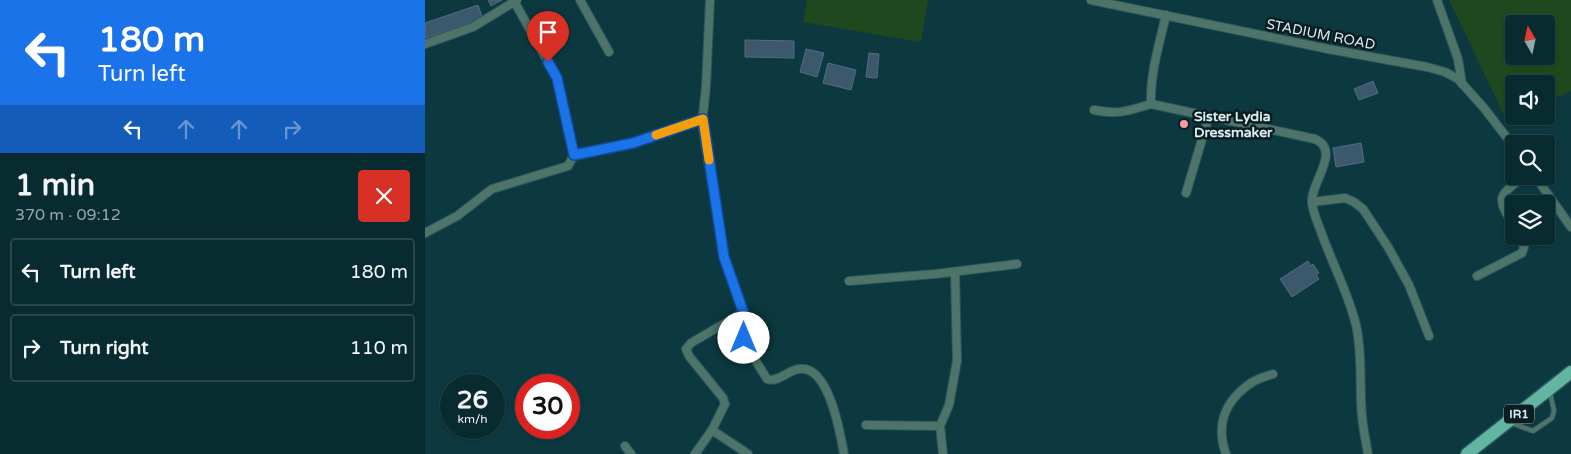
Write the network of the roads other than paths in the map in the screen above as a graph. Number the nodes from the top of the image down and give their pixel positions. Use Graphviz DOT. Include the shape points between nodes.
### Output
graph roads {
  1 [pos="580,0"];
  2 [pos="710,0"];
  3 [pos="1091,0"];
  4 [pos="1437,0"];
  5 [pos="515,1"];
  6 [pos="1165,15"];
  7 [pos="425,44"];
  8 [pos="609,52"];
  9 [pos="1462,84"];
  10 [pos="1151,104"];
  11 [pos="1094,110"];
  12 [pos="1209,116"];
  13 [pos="703,119"];
  14 [pos="1505,135"];
  15 [pos="574,155"];
  16 [pos="1513,185"];
  17 [pos="1541,185"];
  18 [pos="1186,193"];
  19 [pos="1312,202"];
  20 [pos="1505,211"];
  21 [pos="1571,227"];
  22 [pos="425,233"];
  23 [pos="1522,245"];
  24 [pos="1017,264"];
  25 [pos="955,272"];
  26 [pos="1477,276"];
  27 [pos="849,281"];
  28 [pos="744,312"];
  29 [pos="1429,336"];
  30 [pos="1571,372"];
  31 [pos="1273,374"];
  32 [pos="1550,390"];
  33 [pos="1509,422"];
  34 [pos="866,425"];
  35 [pos="940,426"];
  36 [pos="712,430"];
  37 [pos="625,446"];
  38 [pos="631,454"];
  39 [pos="695,454"];
  40 [pos="748,454"];
  41 [pos="844,454"];
  42 [pos="943,454"];
  43 [pos="1226,454"];
  44 [pos="1368,454"];
  45 [pos="1467,454"];
  1 -- 8 [label="street"];
  2 -- 13 [label="street"];
  3 -- 6 [label="street, STADIUM ROAD"];
  4 -- 9 [label="street" via="1458,58"];
  5 -- 7 [label="street" via="473,27"];
  5 -- 15 [label="street" via="557,78"];
  6 -- 9 [label="street, STADIUM ROAD" via="1427,67 1452,76"];
  6 -- 10 [label="street" via="1150,90"];
  9 -- 14 [label="street, STADIUM ROAD"];
  10 -- 11 [label="street" via="1127,112"];
  10 -- 12 [label="street"];
  12 -- 18 [label="street"];
  12 -- 19 [label="street" via="1321,142 1326,156"];
  13 -- 15 [label="street" via="633,143"];
  13 -- 28 [label="street" via="724,257"];
  15 -- 22 [label="street" via="568,166 492,189 457,216"];
  16 -- 20 [label="street" via="1502,198"];
  17 -- 21 [label="street"];
  19 -- 29 [label="street" via="1345,198 1363,209 1409,284"];
  19 -- 44 [label="street" via="1355,325 1360,348 1362,415"];
  23 -- 26 [label="street" via="1523,252"];
  24 -- 25 [label="street"];
  25 -- 27 [label="street"];
  25 -- 35 [label="street" via="957,361 949,405"];
  28 -- 36 [label="street" via="686,349 724,401 724,409"];
  28 -- 41 [label="street" via="746,345 767,379 775,380 798,369 810,370 821,380 832,402"];
  30 -- 32 [label="main road, IR1"];
  31 -- 43 [label="street" via="1252,382 1233,398 1223,416 1222,439"];
  32 -- 33 [label="main road, IR1"];
  32 -- 33 [label="lane" via="1552,418 1533,430"];
  33 -- 45 [label="main road, IR1"];
  34 -- 35 [label="street"];
  35 -- 42 [label="street"];
  36 -- 39 [label="street"];
  36 -- 40 [label="street"];
  37 -- 38 [label="street"];
}
